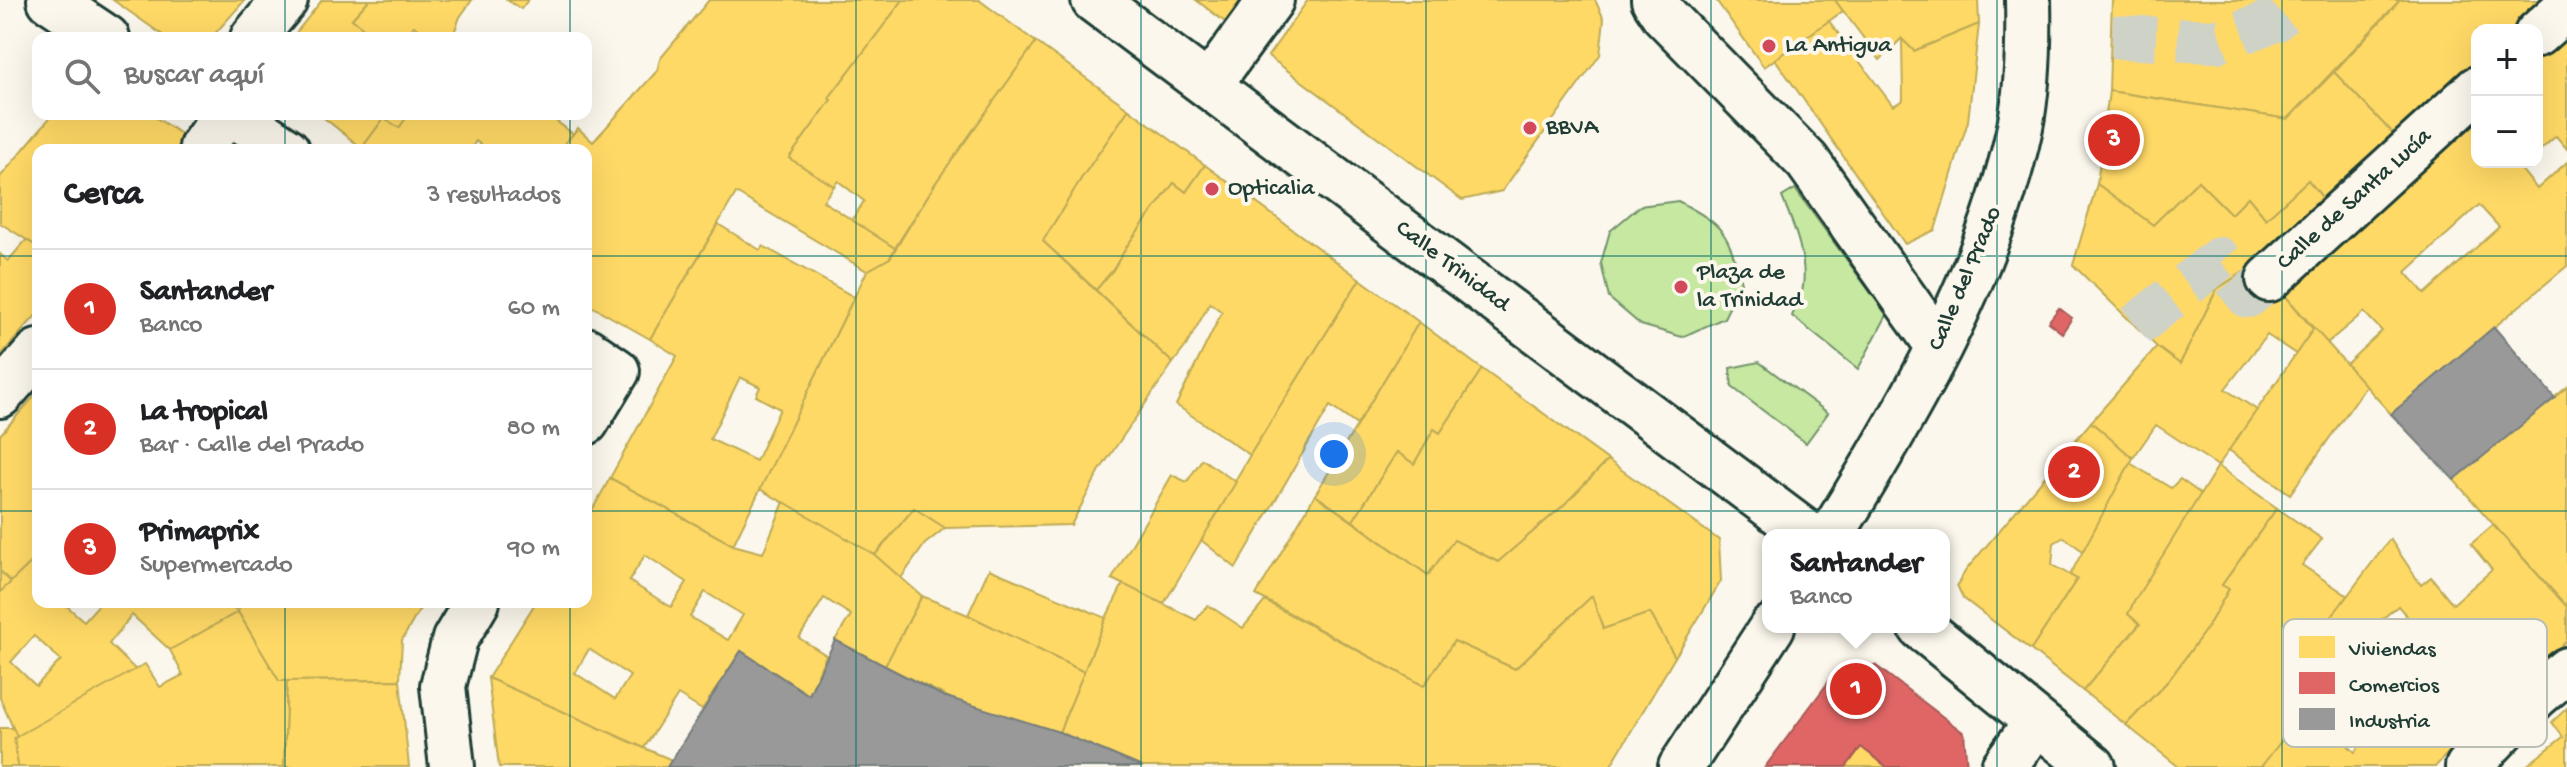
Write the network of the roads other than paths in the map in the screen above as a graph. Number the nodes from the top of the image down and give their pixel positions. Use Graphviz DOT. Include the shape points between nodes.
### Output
graph roads {
  1 [pos="50,0"];
  2 [pos="285,0"];
  3 [pos="1094,0"];
  4 [pos="1271,0"];
  5 [pos="2028,0"];
  6 [pos="2567,7"];
  7 [pos="1659,8"];
  8 [pos="2543,29"];
  9 [pos="98,32"];
  10 [pos="258,32"];
  11 [pos="1209,85"];
  12 [pos="2471,94"];
  13 [pos="242,120"];
  14 [pos="278,144"];
  15 [pos="2269,279"];
  16 [pos="1939,347"];
  17 [pos="32,359"];
  18 [pos="602,361"];
  19 [pos="0,395"];
  20 [pos="592,399"];
  21 [pos="1801,529"];
  22 [pos="1835,529"];
  23 [pos="473,608"];
  24 [pos="1768,633"];
  25 [pos="1928,633"];
  26 [pos="2567,670"];
  27 [pos="2547,687"];
  28 [pos="2036,722"];
  29 [pos="2487,747"];
  30 [pos="452,767"];
  31 [pos="1681,767"];
  32 [pos="2004,767"];
  33 [pos="2093,767"];
  34 [pos="2468,767"];
  1 -- 9 [label="street"];
  2 -- 10 [label="street"];
  3 -- 11 [label="street, Calle Trinidad"];
  4 -- 11 [label="street"];
  5 -- 16 [label="street, Calle del Prado" via="2030,47 2020,127 1996,210"];
  6 -- 8 [label="street"];
  7 -- 16 [label="street" via="1807,161"];
  11 -- 21 [label="street, Calle Trinidad"];
  12 -- 15 [label="street, Calle de Santa Lucía"];
  13 -- 14 [label="street"];
  16 -- 22 [label="street, Calle del Prado"];
  17 -- 19 [label="street"];
  18 -- 20 [label="street"];
  23 -- 30 [label="street" via="455,639 443,686"];
  24 -- 31 [label="street"];
  25 -- 28 [label="street"];
  26 -- 27 [label="street"];
  28 -- 32 [label="street"];
  28 -- 33 [label="street"];
  29 -- 34 [label="street"];
}
